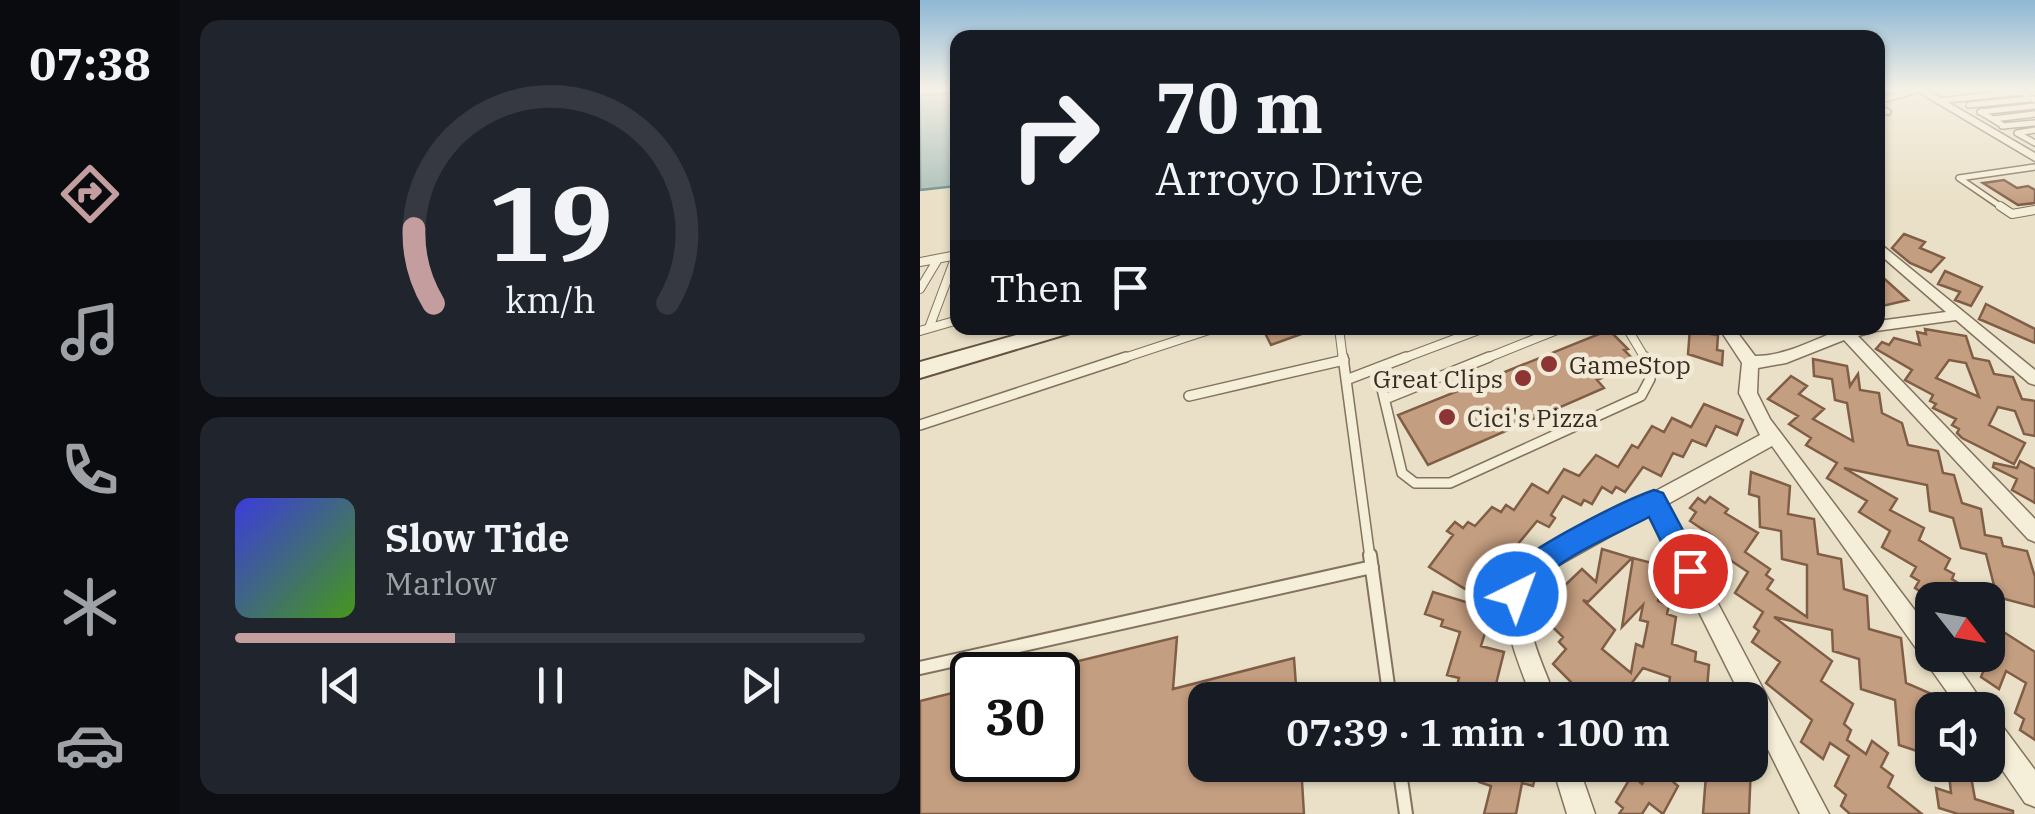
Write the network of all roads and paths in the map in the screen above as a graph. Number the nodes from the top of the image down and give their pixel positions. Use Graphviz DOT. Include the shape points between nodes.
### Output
graph roads {
  1 [pos="1993,128"];
  2 [pos="2035,130"];
  3 [pos="2035,154"];
  4 [pos="2035,210"];
  5 [pos="1885,252"];
  6 [pos="938,258"];
  7 [pos="950,259"];
  8 [pos="920,262"];
  9 [pos="950,273"];
  10 [pos="923,274"];
  11 [pos="920,289"];
  12 [pos="1960,315"];
  13 [pos="950,322"];
  14 [pos="1885,325"];
  15 [pos="924,330"];
  16 [pos="1039,335"];
  17 [pos="1194,335"];
  18 [pos="1340,335"];
  19 [pos="1465,335"];
  20 [pos="1544,335"];
  21 [pos="1631,335"];
  22 [pos="1731,335"];
  23 [pos="1835,335"];
  24 [pos="1848,335"];
  25 [pos="1344,360"];
  26 [pos="1750,362"];
  27 [pos="1377,368"];
  28 [pos="920,370"];
  29 [pos="2035,379"];
  30 [pos="1346,380"];
  31 [pos="1189,396"];
  32 [pos="1384,399"];
  33 [pos="1767,424"];
  34 [pos="920,425"];
  35 [pos="1654,501"];
  36 [pos="2035,533"];
  37 [pos="1372,567"];
  38 [pos="1915,628"];
  39 [pos="920,668"];
  40 [pos="1388,682"];
  41 [pos="1539,682"];
  42 [pos="2005,752"];
  43 [pos="1401,782"];
  44 [pos="1570,782"];
  45 [pos="2035,793"];
  46 [pos="1406,814"];
  47 [pos="1580,814"];
  48 [pos="1815,814"];
  1 -- 3 [label="street"];
  2 -- 3 [label="lane" via="2018,133"];
  3 -- 4 [label="lane" via="1959,178 2012,214"];
  5 -- 12 [label="street"];
  6 -- 7 [label="lane"];
  6 -- 8 [label="lane"];
  6 -- 10 [label="lane"];
  9 -- 15 [label="lane"];
  10 -- 11 [label="lane"];
  12 -- 14 [label="street"];
  12 -- 29 [label="street"];
  13 -- 15 [label="lane"];
  16 -- 28 [label="main road"];
  17 -- 34 [label="lane"];
  18 -- 25 [label="lane"];
  19 -- 27 [label="lane"];
  20 -- 32 [label="lane"];
  21 -- 32 [label="lane" via="1652,374 1641,396 1450,483 1415,484 1402,473"];
  22 -- 26 [label="street"];
  23 -- 26 [label="street" via="1775,362"];
  24 -- 36 [label="street"];
  25 -- 30 [label="lane"];
  25 -- 31 [label="lane"];
  26 -- 33 [label="street" via="1748,393"];
  27 -- 30 [label="lane"];
  27 -- 32 [label="lane"];
  30 -- 37 [label="lane"];
  33 -- 35 [label="street" via="1771,438"];
  33 -- 38 [label="street"];
  35 -- 41 [label="street" via="1536,565 1518,582 1516,607"];
  35 -- 48 [label="street"];
  37 -- 39 [label="lane"];
  37 -- 40 [label="lane"];
  42 -- 45 [label="street"];
  43 -- 46 [label="lane"];
  44 -- 47 [label="street"];
}
